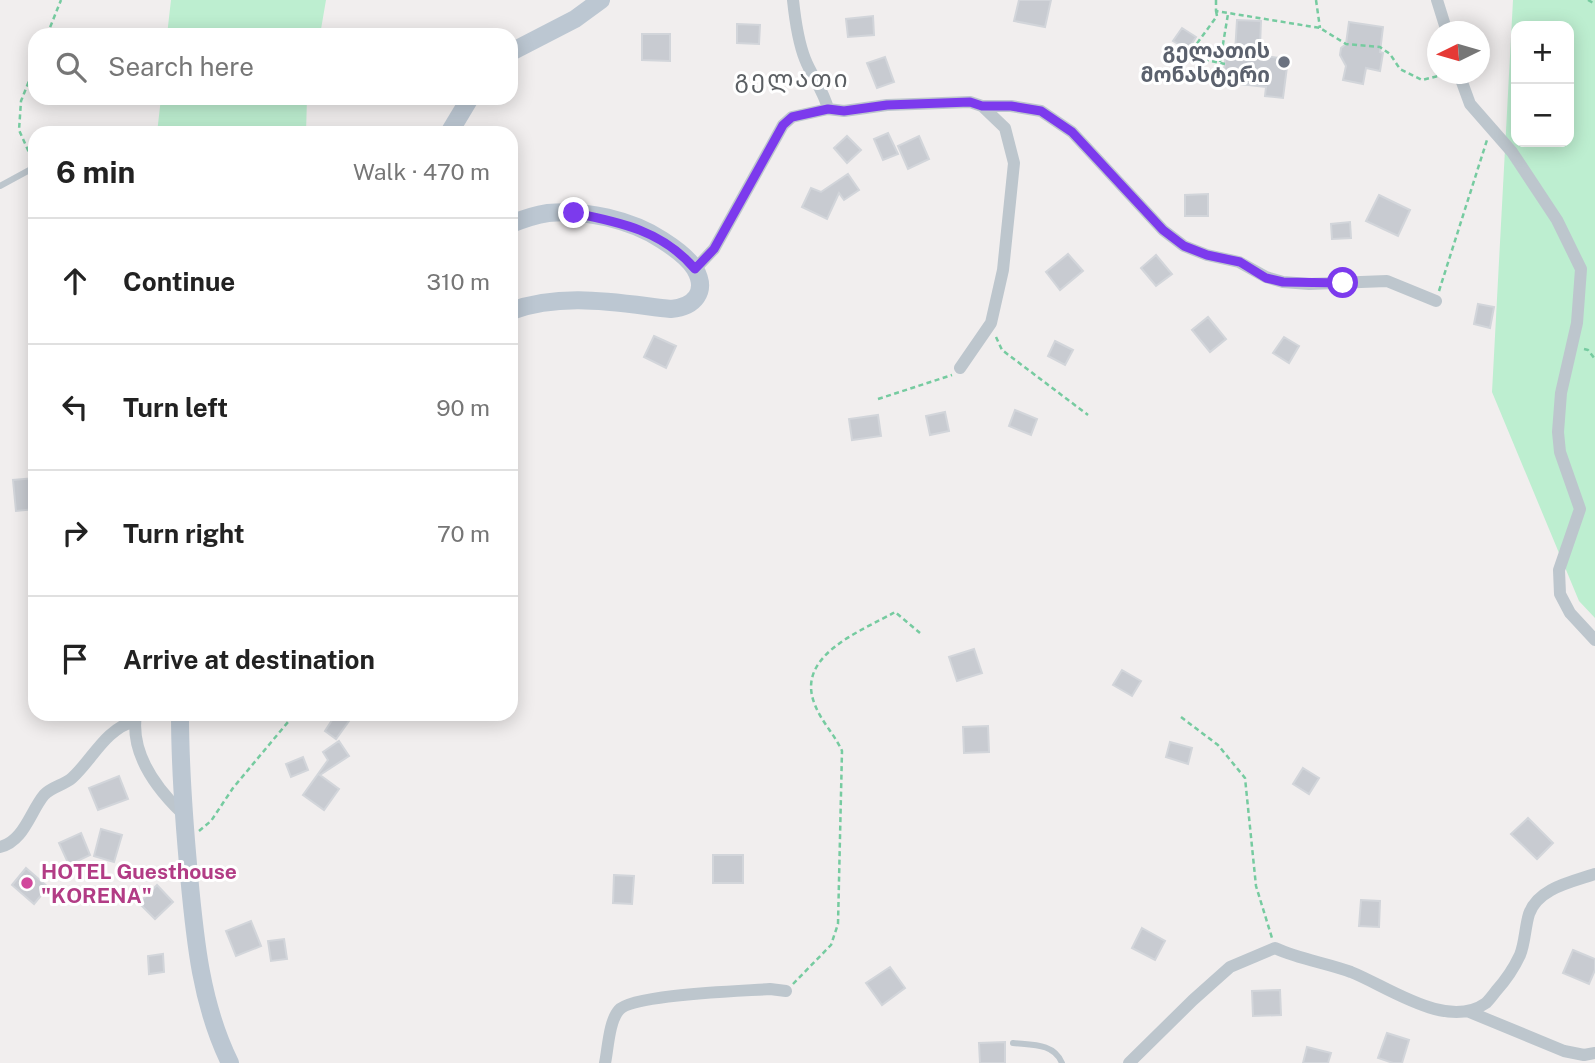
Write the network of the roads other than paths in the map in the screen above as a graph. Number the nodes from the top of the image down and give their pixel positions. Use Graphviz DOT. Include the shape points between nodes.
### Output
graph roads {
  1 [pos="601,0"];
  2 [pos="793,0"];
  3 [pos="1437,0"];
  4 [pos="1444,21"];
  5 [pos="518,48"];
  6 [pos="1462,84"];
  7 [pos="466,105"];
  8 [pos="982,106"];
  9 [pos="828,109"];
  10 [pos="453,126"];
  11 [pos="28,171"];
  12 [pos="0,186"];
  13 [pos="518,222"];
  14 [pos="695,269"];
  15 [pos="1436,301"];
  16 [pos="518,308"];
  17 [pos="960,368"];
  18 [pos="1595,640"];
  19 [pos="130,721"];
  20 [pos="135,721"];
  21 [pos="180,721"];
  22 [pos="182,813"];
  23 [pos="0,848"];
  24 [pos="1595,874"];
  25 [pos="786,991"];
  26 [pos="1468,1011"];
  27 [pos="1013,1043"];
  28 [pos="1595,1053"];
  29 [pos="230,1063"];
  30 [pos="606,1063"];
  31 [pos="1062,1063"];
  32 [pos="1129,1063"];
  1 -- 5 [label="street" via="575,19"];
  2 -- 9 [label="street" via="805,60"];
  3 -- 4 [label="street"];
  6 -- 18 [label="street" via="1470,104 1512,152 1558,220 1581,269 1577,323 1561,393 1558,432 1560,452 1580,509 1559,570 1560,594 1570,613"];
  7 -- 10 [label="street"];
  8 -- 9 [label="street" via="970,102"];
  8 -- 15 [label="street" via="1041,111 1072,132 1163,230 1184,246 1240,262 1266,278 1283,282 1387,281"];
  8 -- 17 [label="street" via="1006,128 1014,163 1003,270 991,323"];
  9 -- 14 [label="street" via="792,117 783,125 714,249"];
  11 -- 12 [label="lane"];
  13 -- 14 [label="street" via="548,213 612,220 662,240"];
  14 -- 16 [label="street" via="698,292 685,308 556,300"];
  19 -- 23 [label="street" via="112,732 71,780 46,793 23,831"];
  20 -- 22 [label="street" via="138,750 156,785"];
  21 -- 22 [label="street"];
  22 -- 29 [label="street" via="200,976"];
  24 -- 26 [label="street" via="1537,899 1520,955 1503,984 1486,1003"];
  25 -- 30 [label="street" via="632,1002 619,1010 610,1030"];
  26 -- 28 [label="street" via="1564,1051"];
  26 -- 32 [label="street" via="1448,1012 1419,1004 1350,972 1275,948 1230,967"];
  27 -- 31 [label="lane" via="1050,1048"];
}
